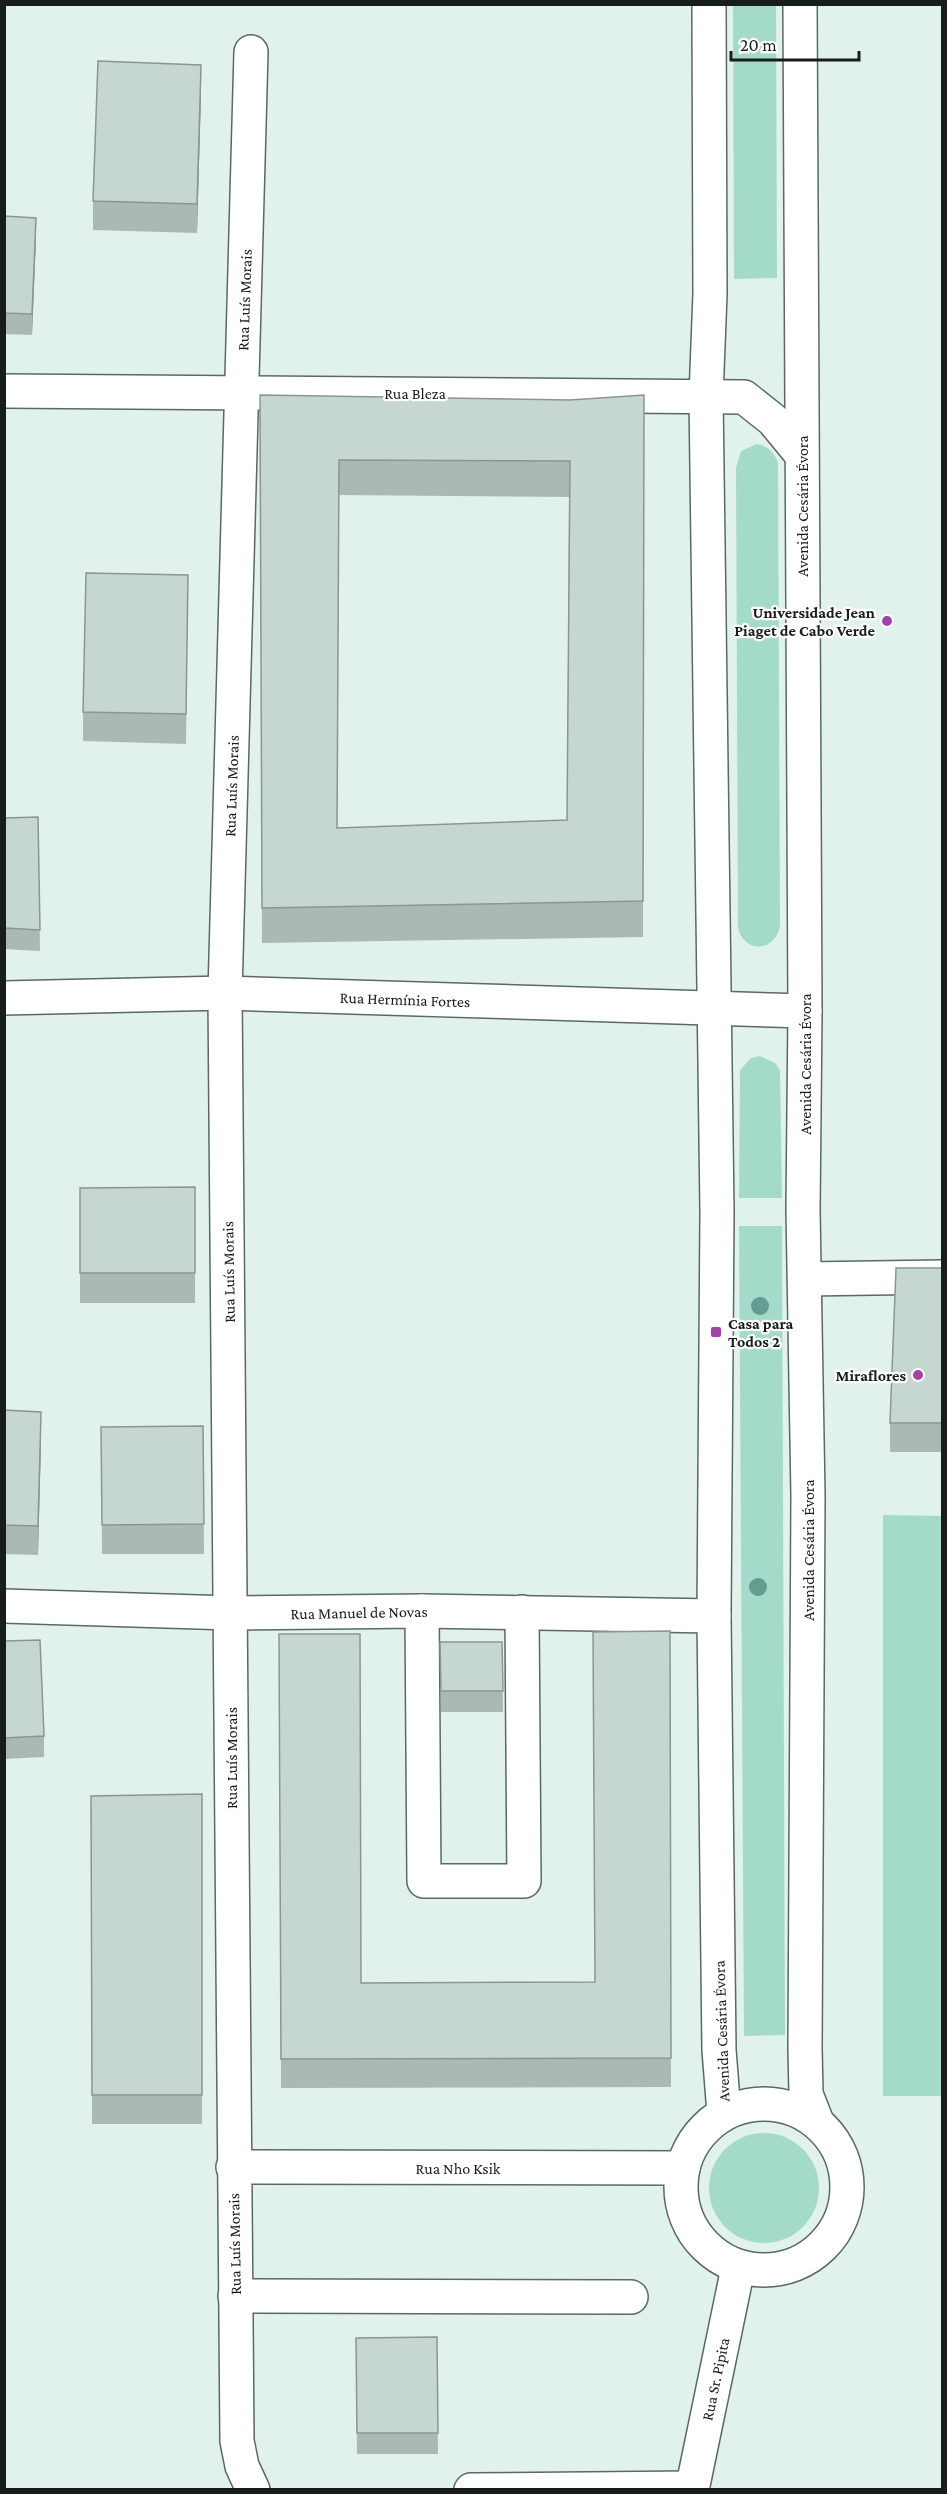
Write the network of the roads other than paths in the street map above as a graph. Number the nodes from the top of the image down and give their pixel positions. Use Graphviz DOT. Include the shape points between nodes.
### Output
graph roads {
  1 [pos="709,4"];
  2 [pos="800,4"];
  3 [pos="251,52"];
  4 [pos="4,392"];
  5 [pos="242,392"];
  6 [pos="706,396"];
  7 [pos="801,454"];
  8 [pos="225,993"];
  9 [pos="4,998"];
  10 [pos="715,1008"];
  11 [pos="805,1011"];
  12 [pos="942,1277"];
  13 [pos="806,1279"];
  14 [pos="4,1606"];
  15 [pos="422,1611"];
  16 [pos="522,1612"];
  17 [pos="231,1613"];
  18 [pos="714,1616"];
  19 [pos="724,2113"];
  20 [pos="817,2122"];
  21 [pos="233,2167"];
  22 [pos="683,2168"];
  23 [pos="738,2268"];
  24 [pos="235,2296"];
  25 [pos="631,2297"];
  26 [pos="692,2489"];
  27 [pos="253,2490"];
  28 [pos="471,2490"];
  1 -- 6 [label="street, Avenida Cesária Évora" via="710,294"];
  2 -- 7 [label="street, Avenida Cesária Évora"];
  3 -- 5 [label="street, Rua Luís Morais"];
  4 -- 5 [label="street, Rua Bleza"];
  5 -- 6 [label="street, Rua Bleza"];
  5 -- 8 [label="street, Rua Luís Morais"];
  6 -- 7 [label="street, Rua Bleza" via="744,397 773,420"];
  6 -- 10 [label="street, Avenida Cesária Évora"];
  7 -- 11 [label="street, Avenida Cesária Évora"];
  8 -- 9 [label="street, Rua Hermínia Fortes"];
  8 -- 10 [label="street, Rua Hermínia Fortes"];
  8 -- 17 [label="street, Rua Luís Morais"];
  10 -- 11 [label="street, Rua Hermínia Fortes"];
  10 -- 18 [label="street, Avenida Cesária Évora"];
  11 -- 13 [label="street, Avenida Cesária Évora"];
  12 -- 13 [label="street"];
  13 -- 20 [label="street, Avenida Cesária Évora" via="804,2048 806,2094"];
  14 -- 17 [label="street, Rua Manuel de Novas"];
  15 -- 16 [label="street, Rua Manuel de Novas"];
  15 -- 16 [label="street" via="424,1881 524,1881"];
  15 -- 17 [label="street, Rua Manuel de Novas"];
  16 -- 18 [label="street, Rua Manuel de Novas"];
  17 -- 21 [label="street, Rua Luís Morais"];
  18 -- 19 [label="street, Avenida Cesária Évora" via="719,2050"];
  19 -- 20 [label="street" via="772,2103 796,2109"];
  19 -- 22 [label="street" via="691,2146"];
  20 -- 23 [label="street" via="835,2143 846,2168 848,2195 841,2222 826,2245 805,2262 772,2272"];
  21 -- 22 [label="street, Rua Nho Ksik"];
  21 -- 24 [label="street, Rua Luís Morais"];
  22 -- 23 [label="street" via="681,2193 686,2217 699,2239"];
  23 -- 26 [label="street, Rua Sr. Pipita"];
  24 -- 25 [label="street"];
  24 -- 27 [label="street, Rua Luís Morais" via="237,2441 242,2466"];
  26 -- 28 [label="street"];
}
